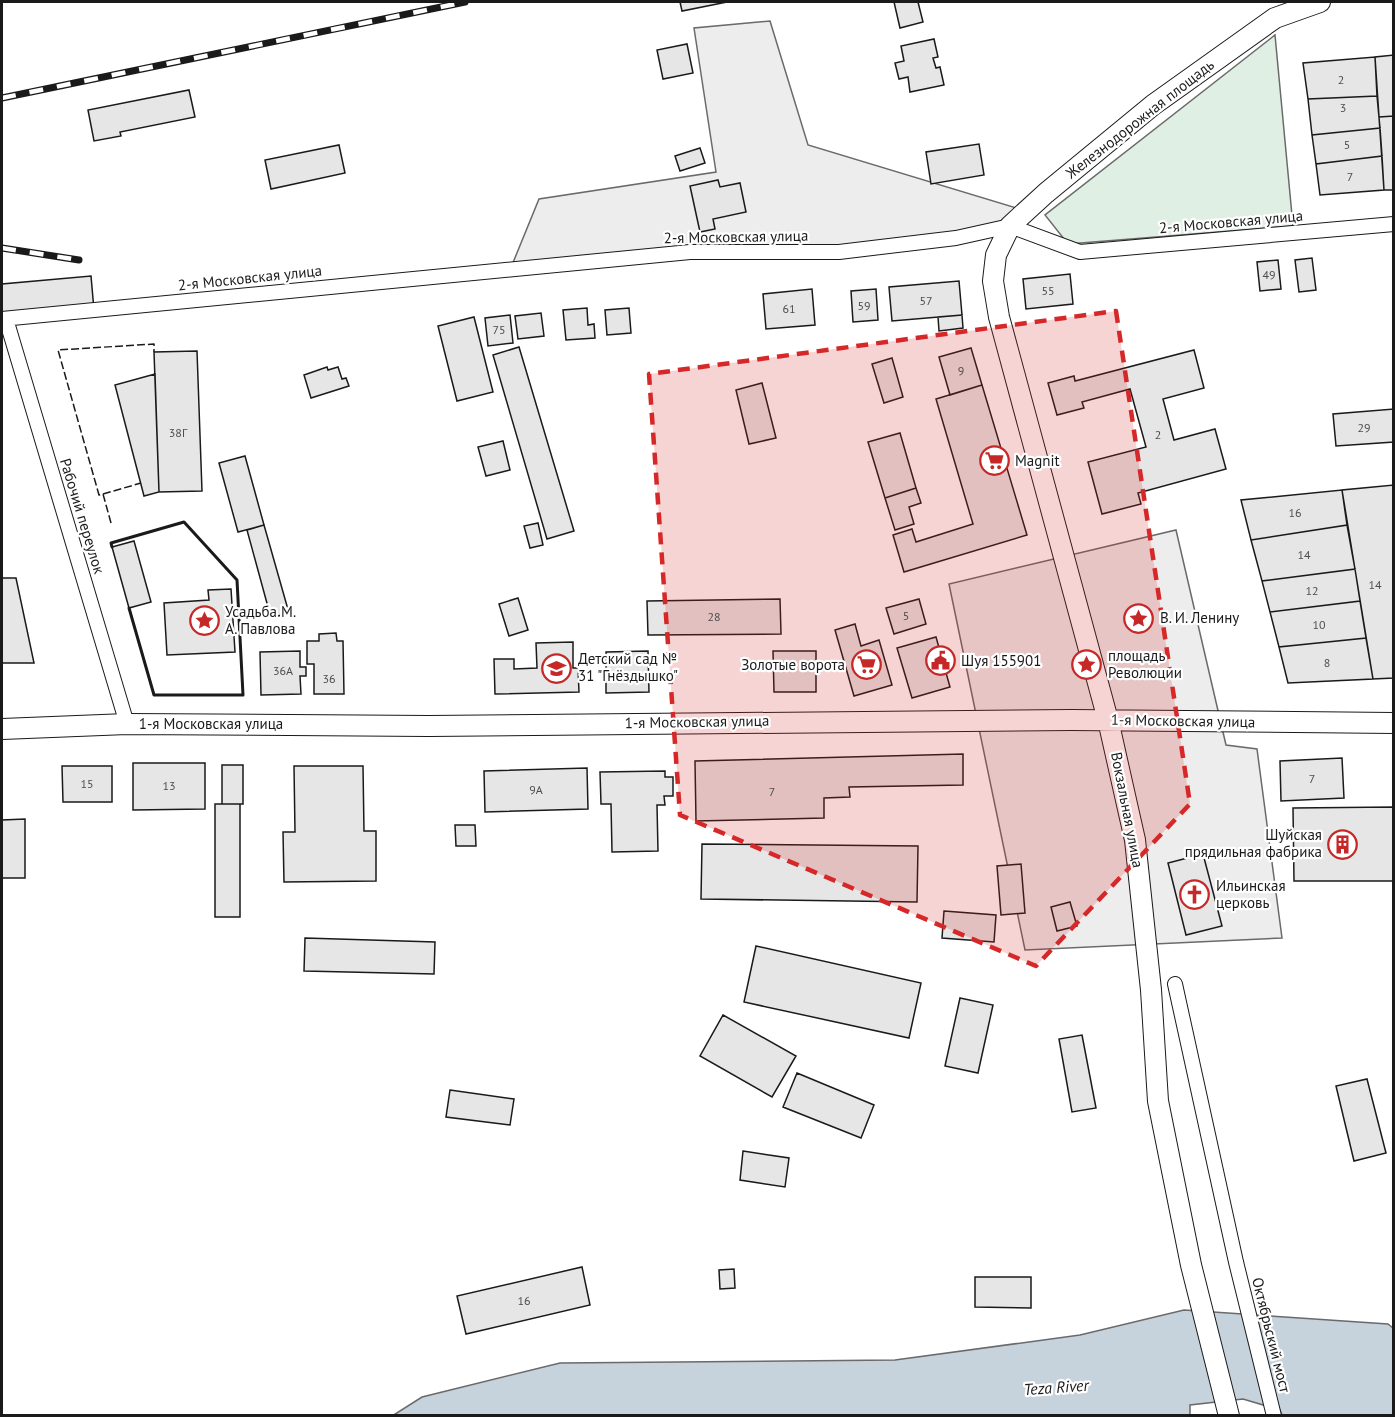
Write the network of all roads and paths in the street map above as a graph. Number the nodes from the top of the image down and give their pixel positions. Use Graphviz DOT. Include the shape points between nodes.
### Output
graph roads {
  1 [pos="1320,2"];
  2 [pos="1394,224"];
  3 [pos="1010,226"];
  4 [pos="4,319"];
  5 [pos="1108,720"];
  6 [pos="1394,723"];
  7 [pos="128,724"];
  8 [pos="2,729"];
  9 [pos="1175,984"];
  10 [pos="1229,1416"];
  11 [pos="1274,1416"];
  1 -- 3 [label="main road, Железнодорожная площадь" via="1275,18 1153,105"];
  2 -- 3 [label="street, 2-я Московская улица" via="1080,252"];
  3 -- 4 [label="street, 2-я Московская улица" via="956,238 839,252 690,252"];
  3 -- 5 [label="main road, Вокзальная улица" via="996,255 993,281 999,317"];
  4 -- 7 [label="street, Рабочий переулок"];
  5 -- 6 [label="main road, 1-я Московская улица"];
  5 -- 7 [label="main road, 1-я Московская улица" via="429,726"];
  5 -- 10 [label="main road, Вокзальная улица" via="1136,840 1158,1101 1191,1265"];
  7 -- 8 [label="main road, 1-я Московская улица"];
  9 -- 11 [label="street, Октябрьский мост"];
}
